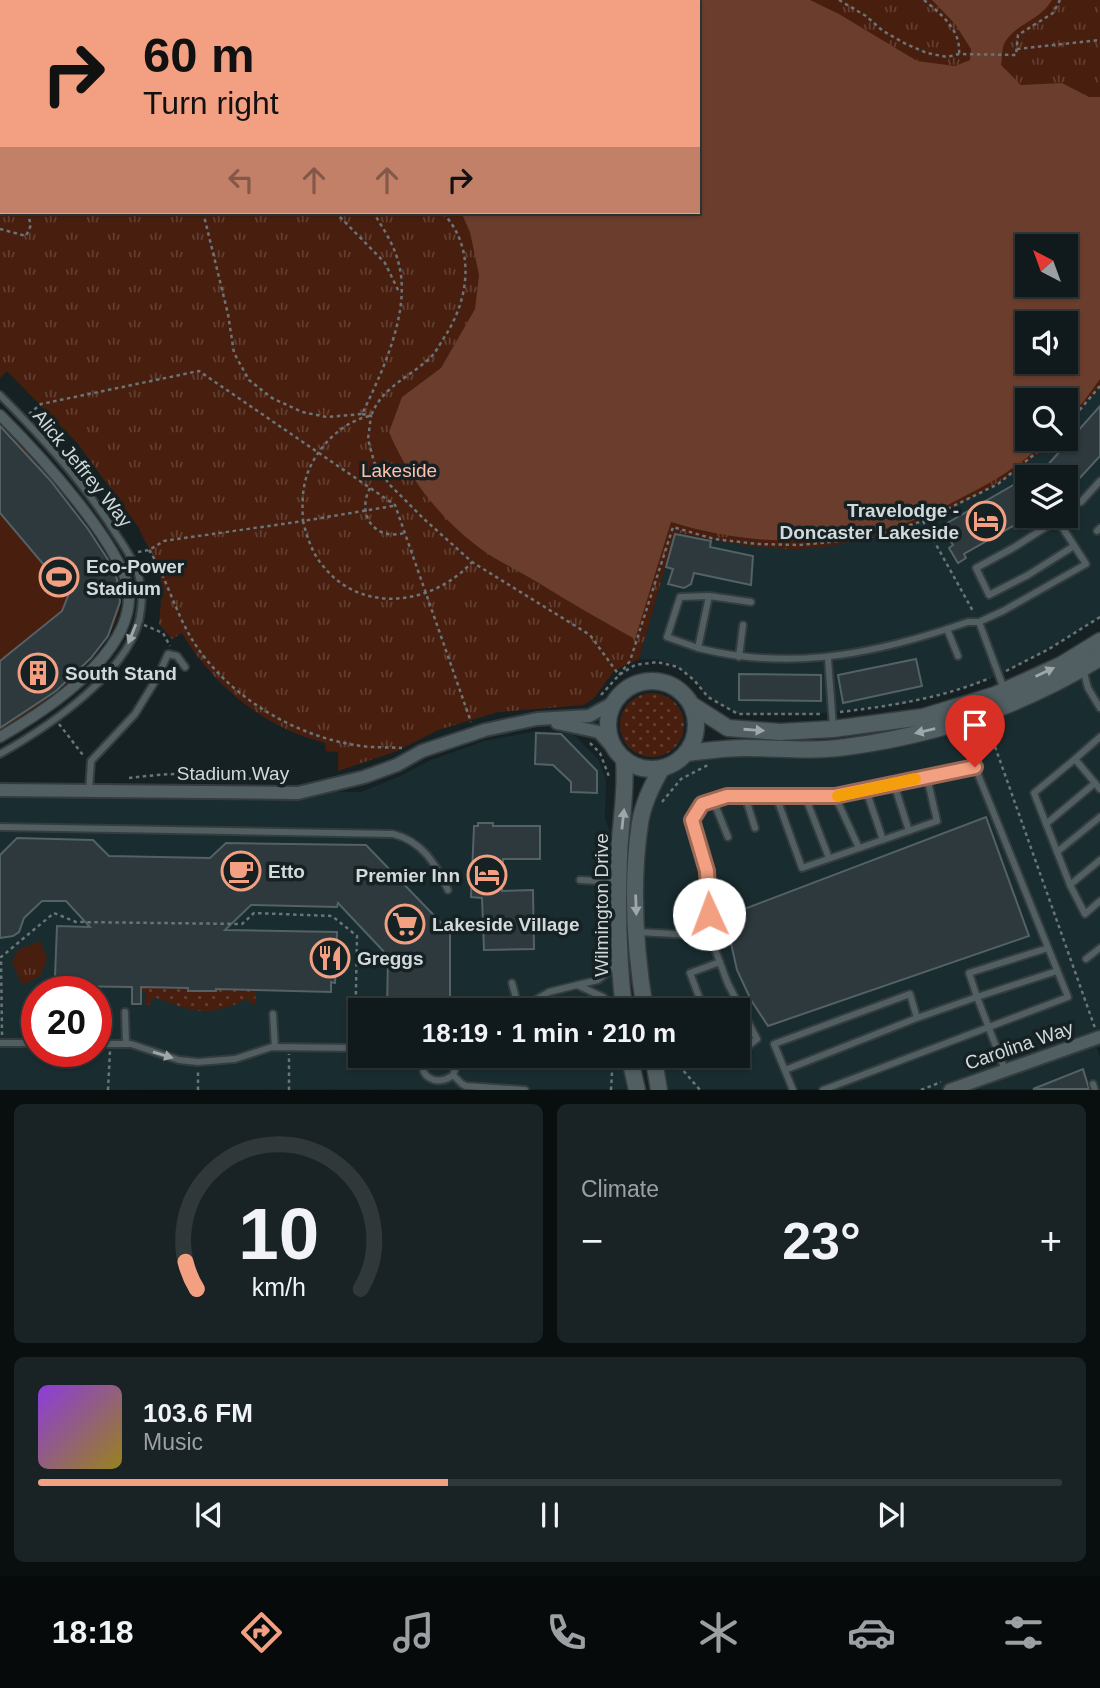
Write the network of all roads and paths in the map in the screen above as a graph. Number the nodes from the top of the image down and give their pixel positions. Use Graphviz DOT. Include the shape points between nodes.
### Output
graph roads {
  1 [pos="839,0"];
  2 [pos="924,0"];
  3 [pos="1060,0"];
  4 [pos="1100,40"];
  5 [pos="1017,49"];
  6 [pos="959,54"];
  7 [pos="28,214"];
  8 [pos="203,214"];
  9 [pos="337,214"];
  10 [pos="374,214"];
  11 [pos="444,214"];
  12 [pos="0,229"];
  13 [pos="401,295"];
  14 [pos="1100,386"];
  15 [pos="0,395"];
  16 [pos="1078,412"];
  17 [pos="362,414"];
  18 [pos="0,415"];
  19 [pos="371,416"];
  20 [pos="24,418"];
  21 [pos="1038,451"];
  22 [pos="318,452"];
  23 [pos="1100,481"];
  24 [pos="370,488"];
  25 [pos="1081,502"];
  26 [pos="395,505"];
  27 [pos="365,510"];
  28 [pos="303,521"];
  29 [pos="923,521"];
  30 [pos="1040,528"];
  31 [pos="1062,528"];
  32 [pos="404,533"];
  33 [pos="1073,545"];
  34 [pos="472,562"];
  35 [pos="426,593"];
  36 [pos="709,596"];
  37 [pos="751,602"];
  38 [pos="979,622"];
  39 [pos="137,623"];
  40 [pos="743,625"];
  41 [pos="947,629"];
  42 [pos="1100,641"];
  43 [pos="698,648"];
  44 [pos="173,654"];
  45 [pos="958,656"];
  46 [pos="739,657"];
  47 [pos="828,658"];
  48 [pos="1100,658"];
  49 [pos="185,667"];
  50 [pos="1083,669"];
  51 [pos="1005,690"];
  52 [pos="979,700"];
  53 [pos="613,703"];
  54 [pos="692,705"];
  55 [pos="1100,708"];
  56 [pos="537,719"];
  57 [pos="56,720"];
  58 [pos="462,725"];
  59 [pos="587,728"];
  60 [pos="833,729"];
  61 [pos="0,737"];
  62 [pos="1100,737"];
  63 [pos="400,753"];
  64 [pos="686,753"];
  65 [pos="0,754"];
  66 [pos="619,754"];
  67 [pos="1075,759"];
  68 [pos="91,761"];
  69 [pos="710,764"];
  70 [pos="662,768"];
  71 [pos="927,777"];
  72 [pos="125,778"];
  73 [pos="258,781"];
  74 [pos="894,784"];
  75 [pos="1098,786"];
  76 [pos="0,790"];
  77 [pos="610,790"];
  78 [pos="866,790"];
  79 [pos="89,791"];
  80 [pos="745,796"];
  81 [pos="776,796"];
  82 [pos="806,796"];
  83 [pos="835,796"];
  84 [pos="713,800"];
  85 [pos="659,805"];
  86 [pos="1100,817"];
  87 [pos="1046,824"];
  88 [pos="0,827"];
  89 [pos="755,828"];
  90 [pos="909,831"];
  91 [pos="728,836"];
  92 [pos="883,840"];
  93 [pos="859,848"];
  94 [pos="1057,852"];
  95 [pos="829,858"];
  96 [pos="1100,860"];
  97 [pos="580,880"];
  98 [pos="619,881"];
  99 [pos="1070,885"];
  100 [pos="448,890"];
  101 [pos="1100,901"];
  102 [pos="637,932"];
  103 [pos="710,936"];
  104 [pos="1048,948"];
  105 [pos="1100,948"];
  106 [pos="1086,959"];
  107 [pos="621,962"];
  108 [pos="720,962"];
  109 [pos="1058,971"];
  110 [pos="512,983"];
  111 [pos="577,985"];
  112 [pos="978,997"];
  113 [pos="357,998"];
  114 [pos="516,998"];
  115 [pos="538,998"];
  116 [pos="604,998"];
  117 [pos="623,998"];
  118 [pos="644,998"];
  119 [pos="699,998"];
  120 [pos="125,1012"];
  121 [pos="273,1014"];
  122 [pos="917,1018"];
  123 [pos="990,1026"];
  124 [pos="1099,1037"];
  125 [pos="757,1039"];
  126 [pos="1,1043"];
  127 [pos="21,1043"];
  128 [pos="112,1044"];
  129 [pos="125,1044"];
  130 [pos="750,1044"];
  131 [pos="774,1044"];
  132 [pos="275,1047"];
  133 [pos="289,1048"];
  134 [pos="348,1048"];
  135 [pos="198,1062"];
  136 [pos="109,1067"];
  137 [pos="423,1068"];
  138 [pos="456,1068"];
  139 [pos="612,1068"];
  140 [pos="632,1068"];
  141 [pos="655,1068"];
  142 [pos="681,1068"];
  143 [pos="785,1070"];
  144 [pos="1005,1070"];
  145 [pos="453,1075"];
  146 [pos="436,1081"];
  147 [pos="108,1090"];
  148 [pos="198,1090"];
  149 [pos="289,1090"];
  150 [pos="433,1090"];
  151 [pos="525,1090"];
  152 [pos="611,1090"];
  153 [pos="637,1090"];
  154 [pos="659,1090"];
  155 [pos="700,1090"];
  156 [pos="793,1090"];
  157 [pos="823,1090"];
  158 [pos="950,1090"];
  1 -- 6 [label="path" via="906,44 947,57"];
  2 -- 6 [label="path" via="953,28 960,41"];
  3 -- 5 [label="path" via="1053,13 1018,35"];
  4 -- 5 [label="path"];
  5 -- 6 [label="path" via="1016,55"];
  7 -- 12 [label="path" via="31,226 26,236"];
  8 -- 17 [label="path" via="234,353 249,380 272,398 302,412 327,417"];
  9 -- 13 [label="path" via="385,263"];
  10 -- 13 [label="path" via="399,263"];
  11 -- 19 [label="path" via="462,245 467,272 458,314 433,355 386,392"];
  13 -- 17 [label="path" via="395,337"];
  14 -- 16 [label="path"];
  15 -- 20 [label="lane, Alick Jeffrey Way"];
  17 -- 19 [label="path"];
  18 -- 61 [label="street" via="85,512 117,560 129,597 120,631 106,653 47,708"];
  19 -- 22 [label="path" via="342,428"];
  19 -- 34 [label="path" via="368,439 374,462 389,484"];
  20 -- 22 [label="path" via="41,404 199,371"];
  20 -- 39 [label="lane, Alick Jeffrey Way" via="87,493 129,553 140,582"];
  21 -- 29 [label="path" via="998,484"];
  22 -- 24 [label="path"];
  22 -- 28 [label="path" via="302,497"];
  23 -- 25 [label="lane"];
  24 -- 26 [label="path"];
  24 -- 27 [label="path"];
  26 -- 27 [label="path"];
  26 -- 32 [label="path"];
  27 -- 28 [label="path"];
  27 -- 32 [label="path" via="381,532 391,536"];
  28 -- 35 [label="path" via="323,566 344,584 377,599 406,599"];
  28 -- 63 [label="path" via="164,541 149,550 194,643 250,700 284,722 321,737 356,745 411,748"];
  29 -- 34 [label="path" via="864,539 799,545 714,539 673,527 630,662 619,675 590,635"];
  29 -- 38 [label="path"];
  30 -- 33 [label="lane" via="976,568 989,595"];
  31 -- 33 [label="lane"];
  32 -- 35 [label="path"];
  33 -- 38 [label="lane" via="1086,564"];
  34 -- 35 [label="path" via="449,584"];
  35 -- 58 [label="path" via="471,722"];
  36 -- 37 [label="lane"];
  36 -- 43 [label="lane"];
  36 -- 43 [label="lane" via="680,597 667,637"];
  38 -- 41 [label="lane"];
  38 -- 51 [label="lane"];
  39 -- 44 [label="path" via="163,632"];
  39 -- 57 [label="lane, Alick Jeffrey Way, one-way" via="131,641 113,666"];
  40 -- 46 [label="lane"];
  41 -- 45 [label="lane"];
  41 -- 47 [label="lane" via="893,647"];
  51 -- 42 [label="street, one-way"];
  43 -- 46 [label="lane"];
  44 -- 49 [label="lane"];
  44 -- 68 [label="lane" via="164,659 135,714"];
  46 -- 47 [label="lane"];
  47 -- 60 [label="lane"];
  48 -- 50 [label="street"];
  50 -- 52 [label="street" via="1008,707"];
  50 -- 55 [label="lane"];
  51 -- 52 [label="street"];
  52 -- 60 [label="street" via="923,717"];
  52 -- 64 [label="street, one-way" via="929,731 845,747"];
  52 -- 124 [label="path"];
  53 -- 54 [label="street" via="631,686 654,681 679,690"];
  53 -- 56 [label="street, Stadium Way" via="589,716"];
  53 -- 66 [label="street" via="609,734"];
  54 -- 60 [label="street, one-way" via="728,728 780,732"];
  54 -- 64 [label="street" via="695,737"];
  56 -- 59 [label="street, Stadium Way"];
  56 -- 79 [label="street, Stadium Way" via="449,740 364,777 298,793"];
  57 -- 65 [label="lane, Alick Jeffrey Way"];
  57 -- 68 [label="path"];
  59 -- 66 [label="street, Stadium Way" via="599,732"];
  59 -- 77 [label="path" via="585,738 600,754"];
  62 -- 67 [label="lane"];
  64 -- 70 [label="street"];
  66 -- 70 [label="street" via="642,768"];
  98 -- 66 [label="street, Wilmington Drive, one-way" via="626,786"];
  67 -- 75 [label="lane"];
  67 -- 87 [label="lane" via="1034,793"];
  68 -- 79 [label="lane"];
  69 -- 85 [label="path" via="681,779"];
  70 -- 102 [label="street, Wilmington Drive, one-way" via="640,820"];
  71 -- 74 [label="lane"];
  71 -- 90 [label="lane" via="937,821"];
  71 -- 104 [label="lane" via="975,767"];
  72 -- 73 [label="path" via="232,775"];
  74 -- 78 [label="lane"];
  74 -- 90 [label="lane"];
  75 -- 87 [label="lane"];
  76 -- 79 [label="street, Stadium Way"];
  78 -- 83 [label="lane"];
  78 -- 92 [label="lane"];
  80 -- 81 [label="lane"];
  80 -- 84 [label="lane"];
  80 -- 89 [label="lane"];
  81 -- 82 [label="lane"];
  81 -- 95 [label="lane" via="802,867"];
  82 -- 83 [label="lane"];
  82 -- 95 [label="lane"];
  83 -- 93 [label="lane"];
  84 -- 91 [label="lane"];
  84 -- 103 [label="lane" via="702,804 692,820 707,871"];
  86 -- 94 [label="lane"];
  87 -- 94 [label="lane"];
  88 -- 100 [label="lane" via="393,834 416,843 436,864"];
  90 -- 92 [label="lane"];
  92 -- 93 [label="lane"];
  93 -- 95 [label="lane"];
  94 -- 99 [label="lane"];
  96 -- 99 [label="lane"];
  97 -- 98 [label="lane"];
  98 -- 107 [label="street, Wilmington Drive"];
  99 -- 101 [label="lane" via="1084,914"];
  102 -- 103 [label="lane"];
  102 -- 118 [label="street, Wilmington Drive"];
  103 -- 108 [label="lane"];
  104 -- 109 [label="lane"];
  104 -- 112 [label="lane" via="969,973"];
  105 -- 106 [label="lane"];
  107 -- 111 [label="lane" via="598,980"];
  107 -- 117 [label="street, Wilmington Drive"];
  108 -- 119 [label="lane" via="690,973"];
  108 -- 125 [label="lane"];
  109 -- 112 [label="lane"];
  109 -- 123 [label="lane" via="1068,997"];
  110 -- 114 [label="lane"];
  111 -- 115 [label="lane"];
  111 -- 116 [label="lane"];
  112 -- 122 [label="lane"];
  112 -- 123 [label="lane"];
  113 -- 126 [label="path" via="357,936 332,916 254,914 242,924 76,922 54,913 1,957"];
  120 -- 129 [label="lane"];
  121 -- 132 [label="lane"];
  122 -- 131 [label="lane" via="910,994"];
  122 -- 143 [label="lane"];
  123 -- 144 [label="lane"];
  123 -- 157 [label="lane"];
  124 -- 144 [label="street, Carolina Way"];
  125 -- 130 [label="lane"];
  125 -- 131 [label="lane"];
  126 -- 127 [label="lane"];
  128 -- 129 [label="lane"];
  129 -- 135 [label="lane, one-way"];
  131 -- 143 [label="lane"];
  132 -- 133 [label="lane"];
  132 -- 135 [label="lane" via="235,1059"];
  133 -- 134 [label="lane"];
  133 -- 149 [label="path"];
  135 -- 148 [label="path"];
  136 -- 147 [label="path"];
  137 -- 146 [label="lane"];
  138 -- 145 [label="lane"];
  139 -- 152 [label="path"];
  140 -- 153 [label="street"];
  141 -- 154 [label="street"];
  142 -- 155 [label="path"];
  143 -- 156 [label="lane"];
  144 -- 158 [label="street, Carolina Way"];
  145 -- 146 [label="lane"];
  145 -- 151 [label="lane" via="466,1086"];
  146 -- 150 [label="lane"];
}
